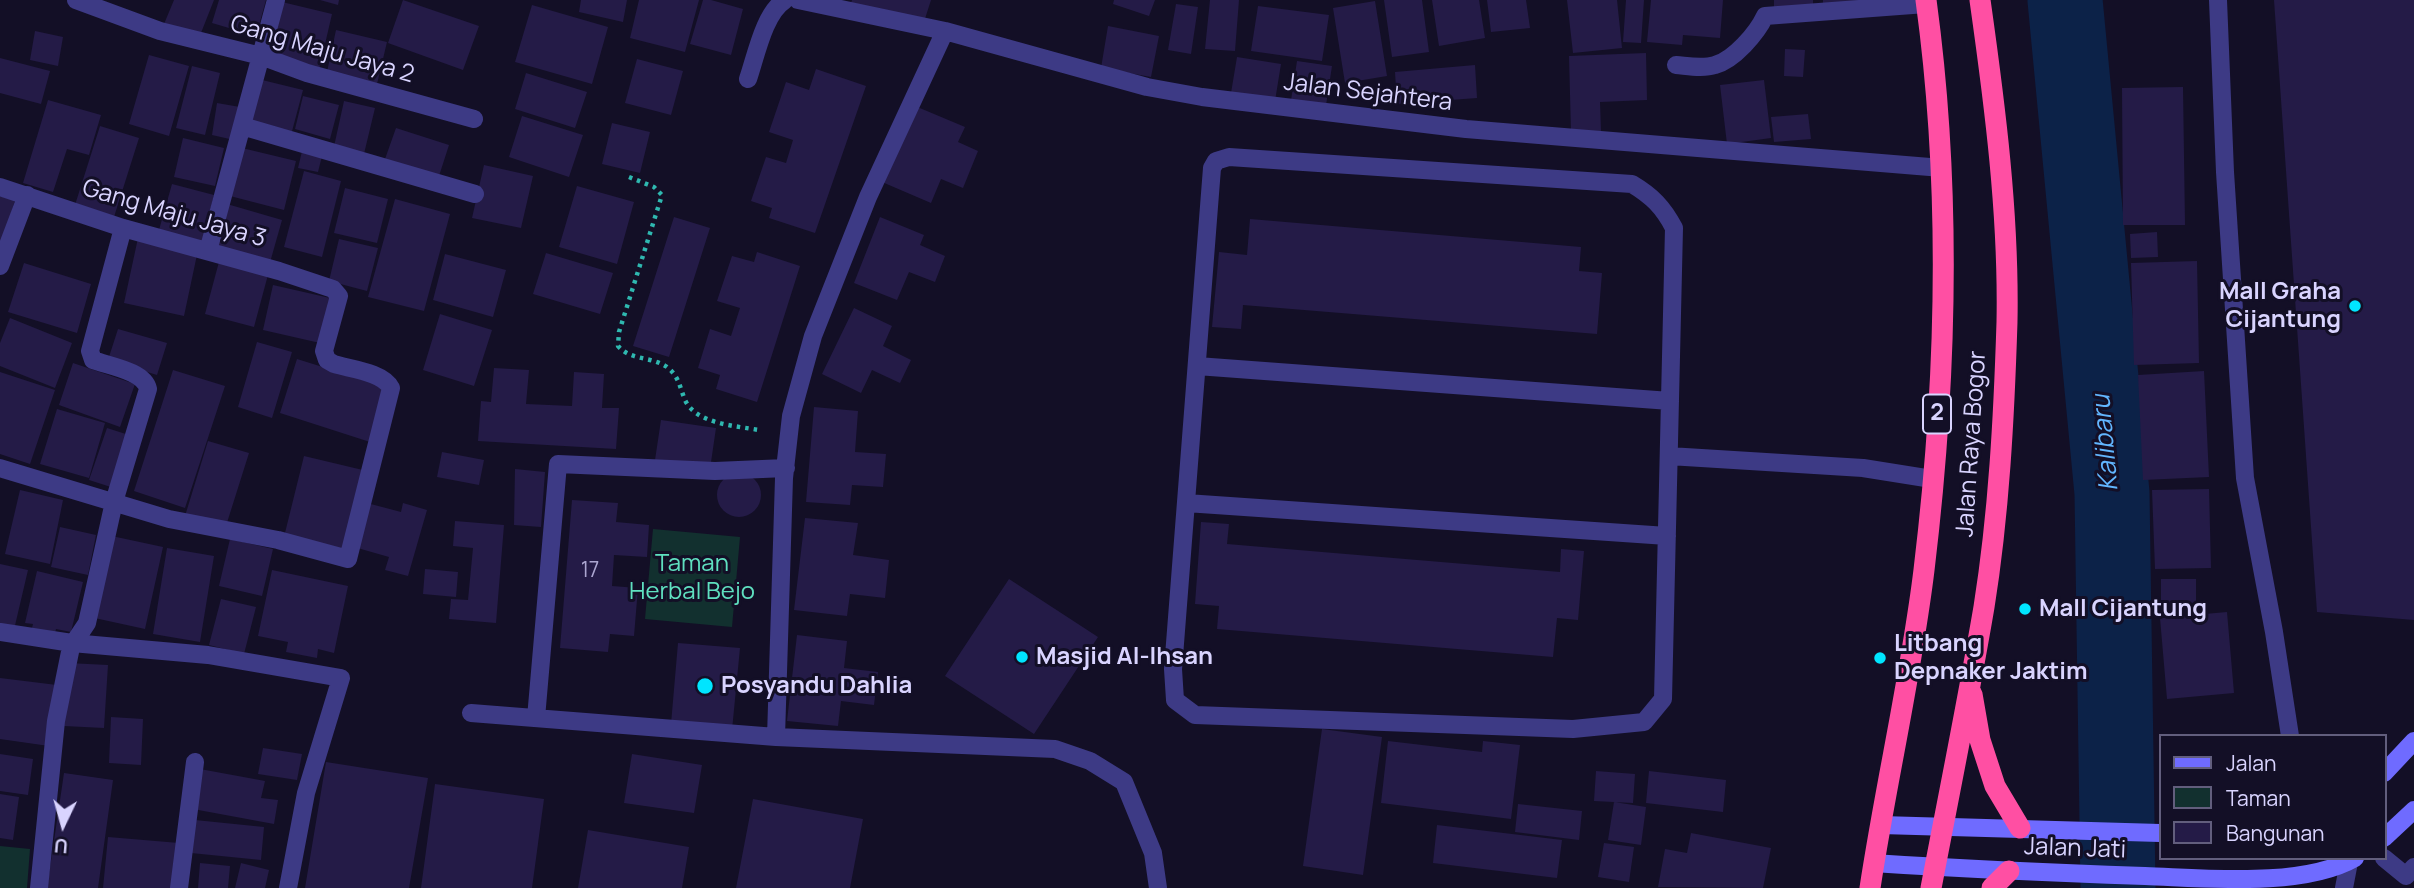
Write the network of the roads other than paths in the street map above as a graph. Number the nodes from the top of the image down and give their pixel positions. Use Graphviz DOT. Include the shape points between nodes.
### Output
graph roads {
  1 [pos="77,0"];
  2 [pos="276,0"];
  3 [pos="785,0"];
  4 [pos="798,0"];
  5 [pos="1980,0"];
  6 [pos="2218,0"];
  7 [pos="1926,2"];
  8 [pos="1764,8"];
  9 [pos="945,32"];
  10 [pos="261,56"];
  11 [pos="1676,65"];
  12 [pos="748,79"];
  13 [pos="474,119"];
  14 [pos="242,126"];
  15 [pos="1942,167"];
  16 [pos="0,187"];
  17 [pos="475,194"];
  18 [pos="27,195"];
  19 [pos="123,228"];
  20 [pos="208,251"];
  21 [pos="0,266"];
  22 [pos="1197,366"];
  23 [pos="1670,401"];
  24 [pos="1669,456"];
  25 [pos="0,468"];
  26 [pos="786,468"];
  27 [pos="1932,479"];
  28 [pos="114,502"];
  29 [pos="1186,503"];
  30 [pos="1667,537"];
  31 [pos="0,632"];
  32 [pos="72,643"];
  33 [pos="1970,681"];
  34 [pos="471,713"];
  35 [pos="536,718"];
  36 [pos="2290,734"];
  37 [pos="776,737"];
  38 [pos="2414,740"];
  39 [pos="195,762"];
  40 [pos="2386,771"];
  41 [pos="2414,810"];
  42 [pos="1881,825"];
  43 [pos="1943,826"];
  44 [pos="2020,828"];
  45 [pos="2158,833"];
  46 [pos="2386,836"];
  47 [pos="2352,860"];
  48 [pos="2386,860"];
  49 [pos="1873,863"];
  50 [pos="2414,867"];
  51 [pos="2019,872"];
  52 [pos="1933,877"];
  53 [pos="39,888"];
  54 [pos="179,888"];
  55 [pos="288,888"];
  56 [pos="1158,888"];
  57 [pos="1870,888"];
  58 [pos="1992,888"];
  59 [pos="2344,888"];
  1 -- 10 [label="street, Gang Maju Jaya 2" via="160,31"];
  2 -- 10 [label="street"];
  3 -- 12 [label="street" via="768,21"];
  4 -- 9 [label="street, Jalan Sejahtera"];
  5 -- 33 [label="highway, Jalan Raya Bogor" via="2006,244 2007,320 1996,505"];
  6 -- 36 [label="street" via="2245,478"];
  7 -- 8 [label="street"];
  7 -- 15 [label="highway, Jalan Raya Bogor / 2"];
  8 -- 11 [label="street" via="1759,28 1724,61 1714,66"];
  9 -- 15 [label="street, Jalan Sejahtera" via="1147,87 1202,97 1466,129"];
  9 -- 26 [label="street" via="867,197 818,323 799,383"];
  10 -- 13 [label="street, Gang Maju Jaya 2"];
  10 -- 14 [label="street"];
  14 -- 17 [label="street"];
  14 -- 20 [label="street"];
  15 -- 27 [label="highway, Jalan Raya Bogor / 2" via="1943,328"];
  16 -- 18 [label="street, Gang Maju Jaya 3"];
  18 -- 19 [label="street, Gang Maju Jaya 3"];
  18 -- 21 [label="street"];
  19 -- 20 [label="street, Gang Maju Jaya 3"];
  19 -- 28 [label="street" via="90,351 93,360 138,376 148,389"];
  20 -- 28 [label="street, Gang Maju Jaya 3" via="333,289 339,296 324,351 327,360 378,377 391,388 348,559 169,519"];
  22 -- 23 [label="street"];
  22 -- 23 [label="street" via="1216,161 1229,158 1632,184 1663,208 1674,228"];
  22 -- 29 [label="street"];
  23 -- 24 [label="street"];
  24 -- 27 [label="street" via="1863,468"];
  24 -- 30 [label="street"];
  25 -- 28 [label="street"];
  26 -- 35 [label="street" via="715,471 558,464"];
  26 -- 37 [label="street"];
  27 -- 42 [label="highway, Jalan Raya Bogor / 2" via="1924,570"];
  28 -- 32 [label="street" via="87,623"];
  29 -- 30 [label="street"];
  29 -- 30 [label="street" via="1173,669 1175,700 1195,716 1573,729 1644,722 1663,699"];
  31 -- 32 [label="street"];
  32 -- 53 [label="street" via="56,721"];
  32 -- 55 [label="street" via="208,655 341,678 306,793"];
  33 -- 43 [label="highway, Jalan Raya Bogor"];
  33 -- 44 [label="highway" via="1980,740 1995,786"];
  34 -- 35 [label="street"];
  35 -- 37 [label="street"];
  37 -- 56 [label="street" via="1055,749 1090,761 1124,782 1153,853"];
  38 -- 40 [label="main road"];
  39 -- 54 [label="street"];
  41 -- 46 [label="main road"];
  42 -- 43 [label="main road, Jalan Jati"];
  42 -- 49 [label="highway, Jalan Raya Bogor / 2"];
  43 -- 44 [label="main road, Jalan Jati"];
  43 -- 52 [label="highway, Jalan Raya Bogor"];
  44 -- 45 [label="main road, Jalan Jati"];
  47 -- 51 [label="main road, Jalan Jati" via="2282,879"];
  47 -- 59 [label="street"];
  48 -- 50 [label="street" via="2406,876"];
  49 -- 52 [label="main road, Jalan Jati"];
  49 -- 57 [label="highway, Jalan Raya Bogor / 2"];
  51 -- 52 [label="main road, Jalan Jati"];
  51 -- 58 [label="highway"];
}
